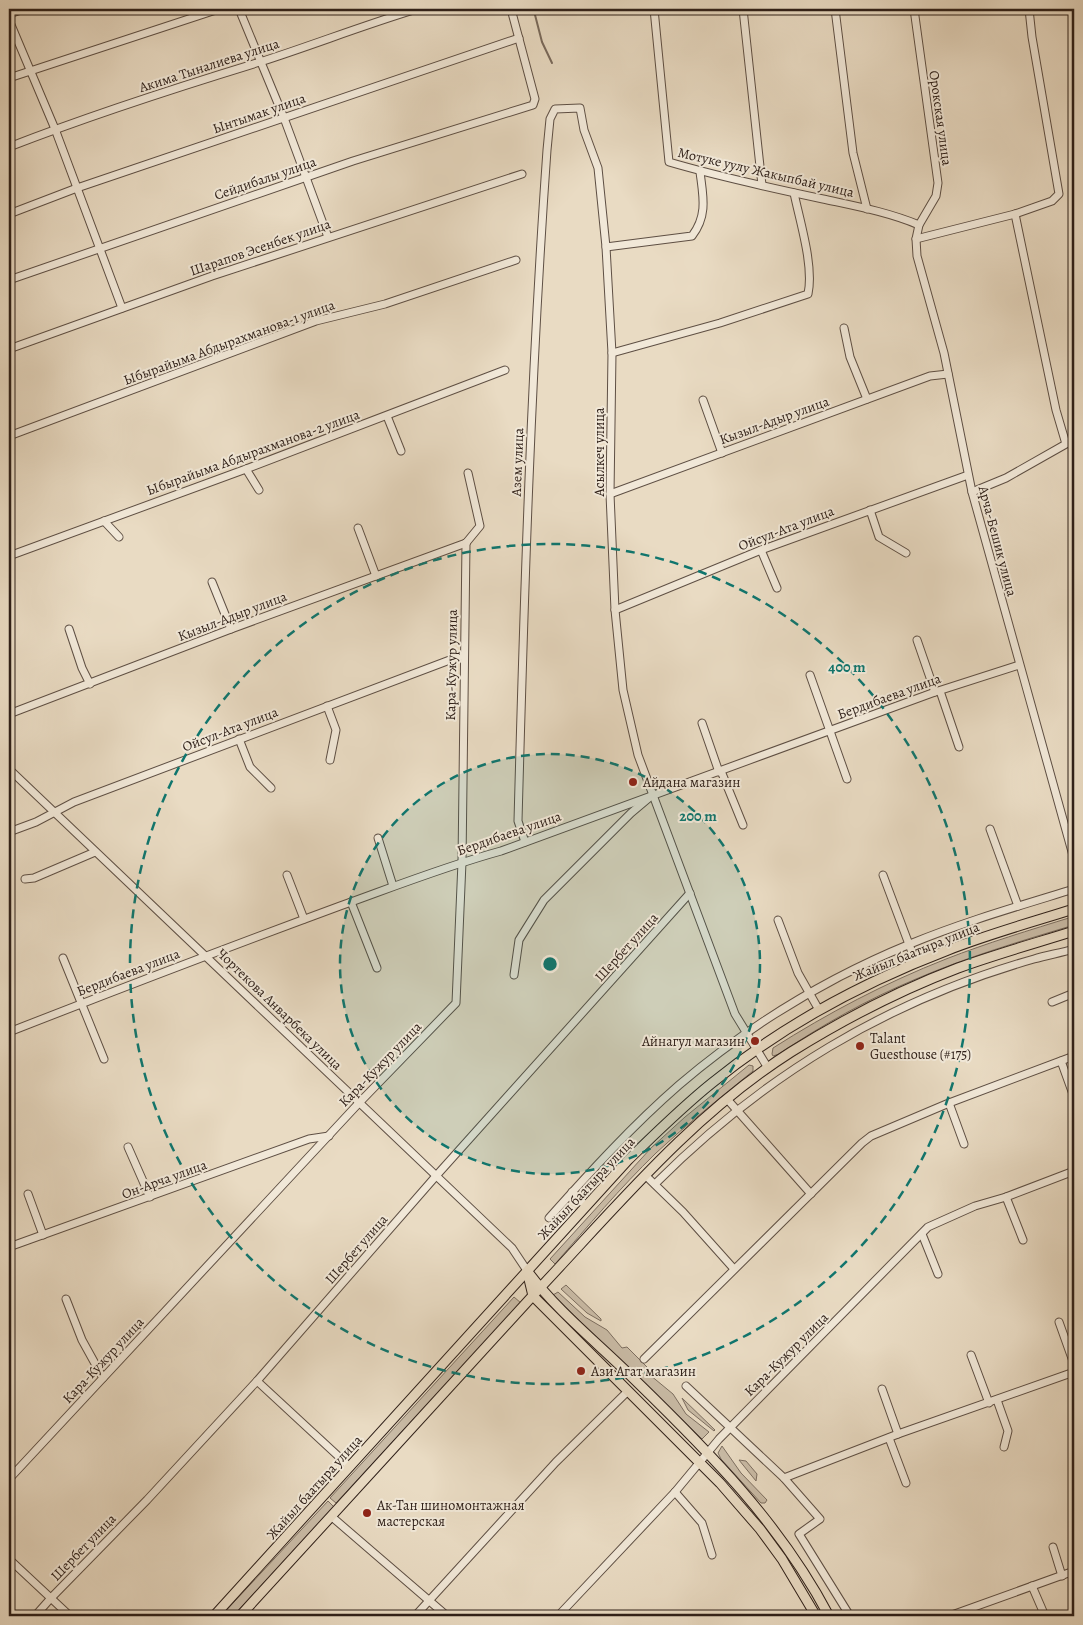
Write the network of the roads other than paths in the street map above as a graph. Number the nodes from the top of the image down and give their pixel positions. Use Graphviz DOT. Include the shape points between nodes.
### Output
graph roads {
  1 [pos="24,9"];
  2 [pos="219,9"];
  3 [pos="239,9"];
  4 [pos="418,9"];
  5 [pos="511,9"];
  6 [pos="654,9"];
  7 [pos="743,9"];
  8 [pos="835,9"];
  9 [pos="914,9"];
  10 [pos="1029,9"];
  11 [pos="9,14"];
  12 [pos="9,20"];
  13 [pos="519,38"];
  14 [pos="261,61"];
  15 [pos="29,70"];
  16 [pos="9,78"];
  17 [pos="580,108"];
  18 [pos="284,118"];
  19 [pos="55,129"];
  20 [pos="9,147"];
  21 [pos="700,172"];
  22 [pos="522,174"];
  23 [pos="306,177"];
  24 [pos="762,185"];
  25 [pos="77,188"];
  26 [pos="794,192"];
  27 [pos="866,208"];
  28 [pos="9,214"];
  29 [pos="1015,214"];
  30 [pos="919,225"];
  31 [pos="328,237"];
  32 [pos="916,239"];
  33 [pos="606,247"];
  34 [pos="100,248"];
  35 [pos="516,260"];
  36 [pos="9,280"];
  37 [pos="122,308"];
  38 [pos="844,328"];
  39 [pos="9,349"];
  40 [pos="612,353"];
  41 [pos="505,370"];
  42 [pos="948,374"];
  43 [pos="866,399"];
  44 [pos="703,400"];
  45 [pos="387,416"];
  46 [pos="9,436"];
  47 [pos="401,451"];
  48 [pos="722,453"];
  49 [pos="246,469"];
  50 [pos="468,473"];
  51 [pos="968,475"];
  52 [pos="259,490"];
  53 [pos="972,492"];
  54 [pos="610,494"];
  55 [pos="870,510"];
  56 [pos="104,521"];
  57 [pos="358,528"];
  58 [pos="119,537"];
  59 [pos="466,543"];
  60 [pos="761,550"];
  61 [pos="906,553"];
  62 [pos="9,556"];
  63 [pos="376,576"];
  64 [pos="212,582"];
  65 [pos="777,588"];
  66 [pos="615,610"];
  67 [pos="69,629"];
  68 [pos="231,629"];
  69 [pos="916,640"];
  70 [pos="464,655"];
  71 [pos="1019,665"];
  72 [pos="810,675"];
  73 [pos="90,684"];
  74 [pos="937,691"];
  75 [pos="327,706"];
  76 [pos="9,714"];
  77 [pos="702,723"];
  78 [pos="830,731"];
  79 [pos="239,739"];
  80 [pos="959,747"];
  81 [pos="330,760"];
  82 [pos="9,769"];
  83 [pos="720,771"];
  84 [pos="848,779"];
  85 [pos="271,788"];
  86 [pos="654,794"];
  87 [pos="54,812"];
  88 [pos="743,825"];
  89 [pos="990,829"];
  90 [pos="9,832"];
  91 [pos="378,838"];
  92 [pos="525,842"];
  93 [pos="95,852"];
  94 [pos="1074,859"];
  95 [pos="462,862"];
  96 [pos="287,875"];
  97 [pos="883,875"];
  98 [pos="25,879"];
  99 [pos="393,886"];
  100 [pos="1074,889"];
  101 [pos="690,893"];
  102 [pos="351,902"];
  103 [pos="1018,906"];
  104 [pos="1074,909"];
  105 [pos="304,919"];
  106 [pos="778,920"];
  107 [pos="1074,931"];
  108 [pos="908,944"];
  109 [pos="1074,949"];
  110 [pos="204,956"];
  111 [pos="63,958"];
  112 [pos="916,963"];
  113 [pos="377,968"];
  114 [pos="514,975"];
  115 [pos="1074,993"];
  116 [pos="809,994"];
  117 [pos="1052,1002"];
  118 [pos="82,1003"];
  119 [pos="819,1010"];
  120 [pos="9,1032"];
  121 [pos="747,1034"];
  122 [pos="757,1050"];
  123 [pos="1074,1056"];
  124 [pos="104,1060"];
  125 [pos="1061,1061"];
  126 [pos="768,1068"];
  127 [pos="1074,1098"];
  128 [pos="727,1099"];
  129 [pos="949,1103"];
  130 [pos="358,1104"];
  131 [pos="736,1110"];
  132 [pos="329,1136"];
  133 [pos="964,1144"];
  134 [pos="128,1147"];
  135 [pos="1074,1171"];
  136 [pos="645,1175"];
  137 [pos="436,1176"];
  138 [pos="655,1184"];
  139 [pos="572,1192"];
  140 [pos="28,1194"];
  141 [pos="811,1194"];
  142 [pos="150,1197"];
  143 [pos="1006,1197"];
  144 [pos="586,1206"];
  145 [pos="549,1218"];
  146 [pos="922,1234"];
  147 [pos="43,1235"];
  148 [pos="1023,1240"];
  149 [pos="9,1247"];
  150 [pos="734,1269"];
  151 [pos="528,1272"];
  152 [pos="938,1274"];
  153 [pos="540,1288"];
  154 [pos="533,1296"];
  155 [pos="66,1299"];
  156 [pos="1059,1322"];
  157 [pos="971,1355"];
  158 [pos="644,1359"];
  159 [pos="1074,1364"];
  160 [pos="1074,1372"];
  161 [pos="104,1378"];
  162 [pos="257,1381"];
  163 [pos="686,1386"];
  164 [pos="882,1389"];
  165 [pos="628,1391"];
  166 [pos="996,1400"];
  167 [pos="989,1403"];
  168 [pos="730,1428"];
  169 [pos="898,1434"];
  170 [pos="889,1438"];
  171 [pos="1004,1447"];
  172 [pos="708,1453"];
  173 [pos="701,1462"];
  174 [pos="350,1467"];
  175 [pos="9,1478"];
  176 [pos="784,1478"];
  177 [pos="906,1483"];
  178 [pos="675,1492"];
  179 [pos="332,1517"];
  180 [pos="1053,1548"];
  181 [pos="712,1555"];
  182 [pos="9,1559"];
  183 [pos="1074,1572"];
  184 [pos="1062,1576"];
  185 [pos="1032,1586"];
  186 [pos="51,1598"];
  187 [pos="430,1600"];
  188 [pos="35,1616"];
  189 [pos="70,1616"];
  190 [pos="214,1616"];
  191 [pos="240,1616"];
  192 [pos="415,1616"];
  193 [pos="447,1616"];
  194 [pos="558,1616"];
  195 [pos="816,1616"];
  196 [pos="829,1616"];
  197 [pos="850,1616"];
  198 [pos="949,1616"];
  199 [pos="1045,1616"];
  1 -- 11 [label="street"];
  2 -- 15 [label="street"];
  3 -- 14 [label="street"];
  4 -- 14 [label="street, Акима Тыналиева улица"];
  5 -- 13 [label="street"];
  6 -- 21 [label="street, Мотуке уулу Жакыпбай улица" via="669,162"];
  7 -- 24 [label="street"];
  8 -- 27 [label="street" via="853,153"];
  9 -- 30 [label="street, Орокская улица" via="938,183 936,196"];
  10 -- 29 [label="street" via="1059,194 1052,201"];
  12 -- 15 [label="street"];
  13 -- 18 [label="street, Ынтымак улица"];
  13 -- 23 [label="street, Сейдибалы улица" via="535,99 531,106"];
  14 -- 18 [label="street"];
  14 -- 19 [label="street, Акима Тыналиева улица"];
  15 -- 16 [label="street"];
  15 -- 19 [label="street"];
  17 -- 33 [label="street, Асылкеч улица" via="598,168"];
  17 -- 92 [label="street, Азем улица" via="555,108 550,119 546,159 531,412 524,615 518,821"];
  18 -- 23 [label="street"];
  18 -- 25 [label="street, Ынтымак улица"];
  19 -- 20 [label="street, Акима Тыналиева улица"];
  19 -- 25 [label="street"];
  21 -- 24 [label="street, Мотуке уулу Жакыпбай улица"];
  21 -- 33 [label="street" via="704,205 700,226 692,236"];
  22 -- 31 [label="street, Шарапов Эсенбек улица"];
  23 -- 31 [label="street"];
  23 -- 34 [label="street, Сейдибалы улица"];
  24 -- 26 [label="street, Мотуке уулу Жакыпбай улица"];
  25 -- 28 [label="street, Ынтымак улица"];
  25 -- 34 [label="street"];
  26 -- 27 [label="street, Мотуке уулу Жакыпбай улица"];
  26 -- 40 [label="street" via="809,264 811,281 808,294"];
  27 -- 30 [label="street, Мотуке уулу Жакыпбай улица"];
  29 -- 32 [label="street"];
  29 -- 53 [label="street" via="1066,444 1006,478"];
  30 -- 32 [label="street, Арча-Бешик улица"];
  31 -- 37 [label="street, Шарапов Эсенбек улица"];
  32 -- 42 [label="street, Арча-Бешик улица" via="917,256"];
  33 -- 40 [label="street, Асылкеч улица"];
  34 -- 36 [label="street, Сейдибалы улица"];
  34 -- 37 [label="street"];
  35 -- 46 [label="street, Ыбырайыма Абдырахманова-1 улица" via="385,304 316,322"];
  37 -- 39 [label="street, Шарапов Эсенбек улица"];
  38 -- 43 [label="street" via="850,357"];
  40 -- 54 [label="street, Асылкеч улица"];
  41 -- 45 [label="street, Ыбырайыма Абдырахманова-2 улица"];
  42 -- 43 [label="street, Кызыл-Адыр улица" via="930,376"];
  42 -- 51 [label="street, Арча-Бешик улица"];
  43 -- 48 [label="street, Кызыл-Адыр улица"];
  44 -- 48 [label="street"];
  45 -- 47 [label="street"];
  45 -- 49 [label="street, Ыбырайыма Абдырахманова-2 улица"];
  48 -- 54 [label="street, Кызыл-Адыр улица"];
  49 -- 52 [label="street"];
  49 -- 56 [label="street, Ыбырайыма Абдырахманова-2 улица"];
  50 -- 59 [label="street" via="480,526"];
  51 -- 53 [label="street, Арча-Бешик улица"];
  51 -- 55 [label="street, Ойсул-Ата улица"];
  53 -- 71 [label="street, Арча-Бешик улица"];
  54 -- 66 [label="street, Асылкеч улица"];
  55 -- 60 [label="street, Ойсул-Ата улица"];
  55 -- 61 [label="street" via="879,536"];
  56 -- 58 [label="street"];
  56 -- 62 [label="street, Ыбырайыма Абдырахманова-2 улица"];
  57 -- 63 [label="street"];
  59 -- 63 [label="street, Кызыл-Адыр улица"];
  59 -- 70 [label="street, Кара-Кужур улица"];
  60 -- 65 [label="street"];
  60 -- 66 [label="street, Ойсул-Ата улица"];
  63 -- 68 [label="street, Кызыл-Адыр улица"];
  64 -- 68 [label="street"];
  66 -- 86 [label="street, Асылкеч улица" via="623,690 638,755"];
  67 -- 73 [label="street"];
  68 -- 73 [label="street, Кызыл-Адыр улица"];
  69 -- 74 [label="street"];
  70 -- 75 [label="street, Ойсул-Ата улица"];
  70 -- 95 [label="street, Кара-Кужур улица"];
  71 -- 74 [label="street, Бердибаева улица"];
  71 -- 94 [label="street, Арча-Бешик улица"];
  72 -- 78 [label="street"];
  73 -- 76 [label="street, Кызыл-Адыр улица"];
  74 -- 78 [label="street, Бердибаева улица"];
  74 -- 80 [label="street"];
  75 -- 79 [label="street, Ойсул-Ата улица"];
  75 -- 81 [label="street" via="336,730"];
  77 -- 83 [label="street"];
  78 -- 83 [label="street, Бердибаева улица"];
  78 -- 84 [label="street"];
  79 -- 85 [label="street" via="250,767"];
  79 -- 87 [label="street, Ойсул-Ата улица"];
  82 -- 87 [label="street, Чортекова Анварбека улица"];
  83 -- 86 [label="street, Бердибаева улица"];
  83 -- 88 [label="street"];
  86 -- 92 [label="street, Бердибаева улица"];
  86 -- 101 [label="street, Асылкеч улица"];
  86 -- 114 [label="street" via="544,900 520,940"];
  87 -- 90 [label="street, Ойсул-Ата улица"];
  87 -- 93 [label="street, Чортекова Анварбека улица"];
  89 -- 103 [label="street"];
  91 -- 99 [label="street"];
  92 -- 95 [label="street, Бердибаева улица"];
  93 -- 98 [label="street"];
  93 -- 110 [label="street, Чортекова Анварбека улица"];
  95 -- 99 [label="street, Бердибаева улица"];
  95 -- 130 [label="street, Кара-Кужур улица" via="456,1003"];
  96 -- 105 [label="street"];
  97 -- 108 [label="street"];
  99 -- 102 [label="street, Бердибаева улица"];
  100 -- 103 [label="street"];
  101 -- 121 [label="street, Асылкеч улица" via="735,1014"];
  101 -- 137 [label="street, Шербет улица"];
  102 -- 105 [label="street, Бердибаева улица"];
  102 -- 113 [label="street"];
  103 -- 108 [label="street"];
  104 -- 112 [label="main road, Жайыл баатыра улица" via="984,937"];
  105 -- 110 [label="street, Бердибаева улица"];
  106 -- 116 [label="street"];
  107 -- 126 [label="main road" via="924,982 852,1017"];
  108 -- 112 [label="street"];
  108 -- 116 [label="street"];
  109 -- 131 [label="street" via="1003,968 894,1012 806,1060"];
  110 -- 118 [label="street, Бердибаева улица"];
  110 -- 130 [label="street, Чортекова Анварбека улица"];
  111 -- 118 [label="street"];
  112 -- 119 [label="main road, Жайыл баатыра улица"];
  115 -- 117 [label="street"];
  116 -- 119 [label="street"];
  116 -- 121 [label="street"];
  118 -- 120 [label="street, Бердибаева улица"];
  118 -- 124 [label="street"];
  119 -- 122 [label="main road, Жайыл баатыра улица"];
  121 -- 122 [label="street, Асылкеч улица"];
  121 -- 139 [label="street" via="698,1069 664,1099"];
  122 -- 126 [label="street, Асылкеч улица"];
  122 -- 144 [label="main road, Жайыл баатыра улица" via="672,1117"];
  123 -- 125 [label="street"];
  125 -- 127 [label="street"];
  125 -- 129 [label="street"];
  126 -- 128 [label="main road"];
  128 -- 131 [label="street"];
  128 -- 136 [label="main road"];
  129 -- 133 [label="street"];
  129 -- 141 [label="street" via="871,1136"];
  130 -- 132 [label="street, Кара-Кужур улица"];
  130 -- 137 [label="street, Чортекова Анварбека улица"];
  131 -- 138 [label="street"];
  131 -- 141 [label="street"];
  132 -- 142 [label="street, Он-Арча улица" via="309,1139"];
  132 -- 161 [label="street, Кара-Кужур улица"];
  134 -- 142 [label="street"];
  135 -- 143 [label="street, Кара-Кужур улица"];
  136 -- 138 [label="street"];
  136 -- 153 [label="main road"];
  137 -- 151 [label="street, Чортекова Анварбека улица" via="512,1248"];
  137 -- 162 [label="street, Шербет улица"];
  138 -- 150 [label="street"];
  139 -- 144 [label="street"];
  139 -- 145 [label="street"];
  140 -- 147 [label="street"];
  141 -- 150 [label="street"];
  142 -- 147 [label="street, Он-Арча улица"];
  143 -- 146 [label="street, Кара-Кужур улица" via="933,1224"];
  143 -- 148 [label="street"];
  144 -- 151 [label="main road, Жайыл баатыра улица"];
  146 -- 152 [label="street"];
  146 -- 168 [label="street, Кара-Кужур улица"];
  147 -- 149 [label="street, Он-Арча улица"];
  150 -- 158 [label="street"];
  151 -- 153 [label="main road"];
  151 -- 154 [label="main road"];
  151 -- 174 [label="main road, Жайыл баатыра улица"];
  153 -- 154 [label="main road"];
  153 -- 172 [label="main road"];
  154 -- 165 [label="main road"];
  154 -- 179 [label="main road"];
  155 -- 161 [label="street" via="82,1340"];
  156 -- 159 [label="street"];
  157 -- 167 [label="street"];
  160 -- 166 [label="street"];
  161 -- 175 [label="street, Кара-Кужур улица"];
  162 -- 174 [label="street"];
  162 -- 186 [label="street, Шербет улица"];
  163 -- 168 [label="street"];
  164 -- 169 [label="street"];
  165 -- 173 [label="main road"];
  165 -- 187 [label="street" via="556,1462"];
  166 -- 167 [label="street"];
  166 -- 171 [label="street" via="1008,1430"];
  167 -- 169 [label="street"];
  168 -- 172 [label="street, Кара-Кужур улица"];
  168 -- 176 [label="street"];
  169 -- 170 [label="street"];
  170 -- 176 [label="street"];
  170 -- 177 [label="street"];
  172 -- 173 [label="street, Кара-Кужур улица"];
  172 -- 196 [label="main road" via="768,1522 807,1577"];
  173 -- 178 [label="street, Кара-Кужур улица"];
  173 -- 195 [label="main road" via="760,1529"];
  174 -- 190 [label="main road, Жайыл баатыра улица"];
  176 -- 197 [label="street" via="820,1519 799,1534"];
  178 -- 181 [label="street" via="702,1522"];
  178 -- 194 [label="street, Кара-Кужур улица"];
  179 -- 187 [label="street"];
  179 -- 191 [label="main road"];
  180 -- 184 [label="street"];
  182 -- 186 [label="street"];
  183 -- 184 [label="street"];
  184 -- 185 [label="street"];
  185 -- 198 [label="street"];
  185 -- 199 [label="street"];
  186 -- 188 [label="street, Шербет улица"];
  186 -- 189 [label="street"];
  187 -- 192 [label="street"];
  187 -- 193 [label="street"];
}
